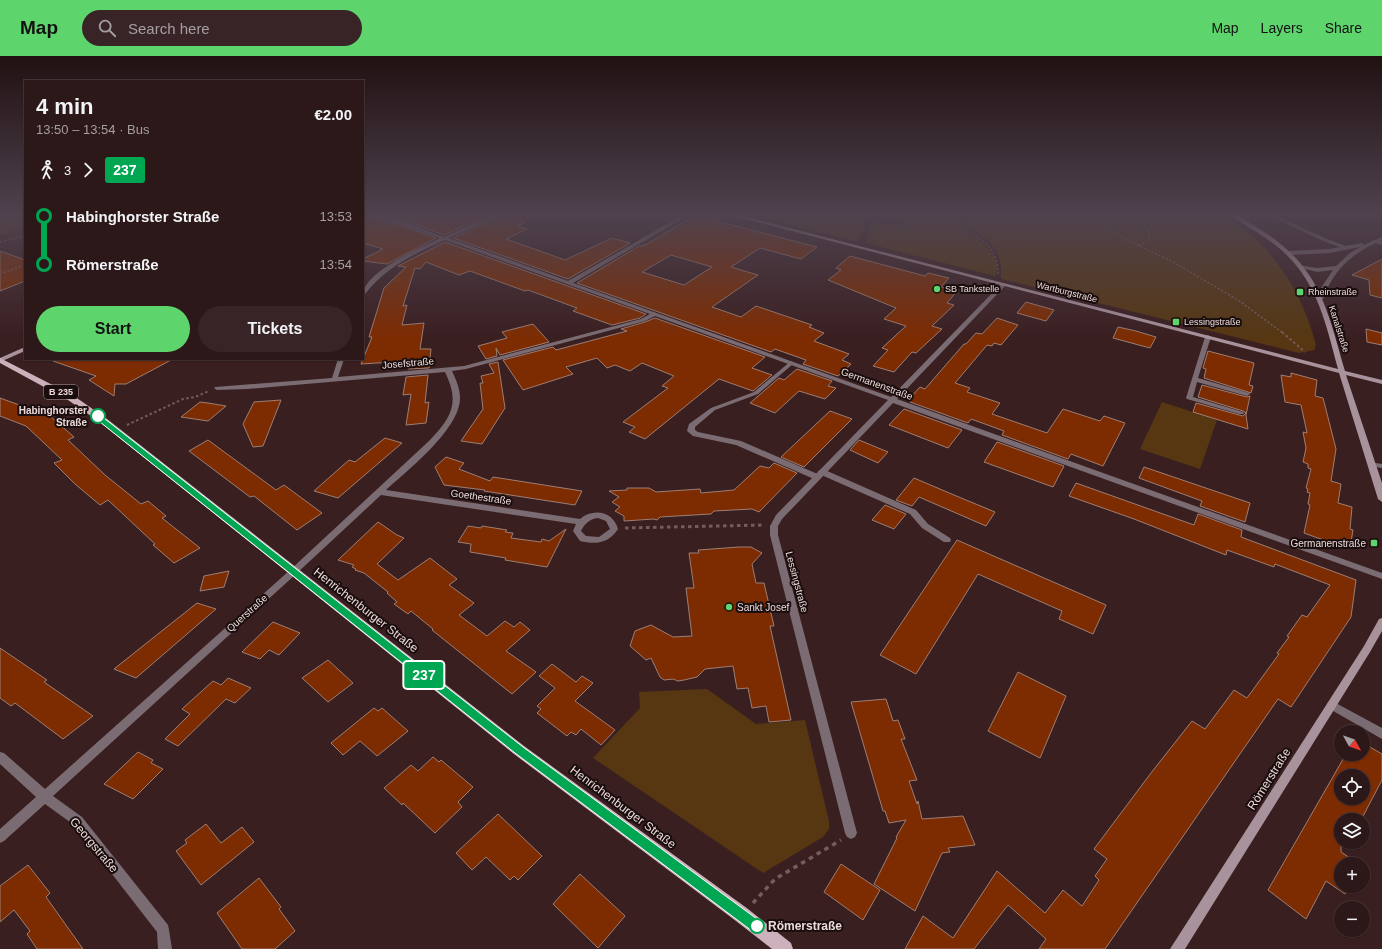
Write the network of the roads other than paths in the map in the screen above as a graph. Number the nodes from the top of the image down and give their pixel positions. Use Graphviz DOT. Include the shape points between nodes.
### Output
graph roads {
  1 [pos="410,255"];
  2 [pos="488,255"];
  3 [pos="617,255"];
  4 [pos="886,255"];
  5 [pos="1290,255"];
  6 [pos="1351,255"];
  7 [pos="1300,266"];
  8 [pos="1336,268"];
  9 [pos="568,283"];
  10 [pos="1003,285"];
  11 [pos="364,292"];
  12 [pos="1320,300"];
  13 [pos="655,314"];
  14 [pos="1208,337"];
  15 [pos="24,349"];
  16 [pos="0,360"];
  17 [pos="341,360"];
  18 [pos="791,363"];
  19 [pos="448,370"];
  20 [pos="1342,372"];
  21 [pos="1194,379"];
  22 [pos="334,380"];
  23 [pos="1382,382"];
  24 [pos="217,388"];
  25 [pos="1247,394"];
  26 [pos="891,399"];
  27 [pos="1241,413"];
  28 [pos="1372,464"];
  29 [pos="1382,466"];
  30 [pos="820,475"];
  31 [pos="379,492"];
  32 [pos="1382,499"];
  33 [pos="580,522"];
  34 [pos="947,540"];
  35 [pos="292,572"];
  36 [pos="1382,576"];
  37 [pos="1382,622"];
  38 [pos="1332,705"];
  39 [pos="1382,734"];
  40 [pos="0,757"];
  41 [pos="44,796"];
  42 [pos="851,833"];
  43 [pos="0,837"];
  44 [pos="165,949"];
  45 [pos="785,949"];
  46 [pos="1178,949"];
  1 -- 11 [label="street" via="391,265"];
  2 -- 9 [label="street, Germanenstraße"];
  3 -- 9 [label="street"];
  4 -- 10 [label="main road, Wartburgstraße"];
  5 -- 7 [label="main road, Kanalstraße"];
  6 -- 8 [label="street"];
  7 -- 8 [label="street" via="1316,270"];
  7 -- 12 [label="main road, Kanalstraße"];
  8 -- 12 [label="street" via="1324,286"];
  9 -- 13 [label="street, Germanenstraße"];
  10 -- 14 [label="main road, Wartburgstraße"];
  10 -- 26 [label="street"];
  12 -- 20 [label="main road, Kanalstraße"];
  13 -- 18 [label="street, Germanenstraße"];
  13 -- 19 [label="street, Josefstraße" via="643,320 464,368"];
  14 -- 20 [label="main road, Wartburgstraße"];
  14 -- 21 [label="street"];
  15 -- 16 [label="main road"];
  16 -- 35 [label="main road, Henrichenburger Straße / B 235" via="71,398 117,430"];
  17 -- 22 [label="street"];
  18 -- 26 [label="street, Germanenstraße"];
  18 -- 30 [label="street" via="756,394 713,409 692,426 691,431 738,443"];
  19 -- 22 [label="street, Josefstraße"];
  19 -- 31 [label="street, Querstraße" via="456,390 457,402 452,417 432,443"];
  20 -- 23 [label="main road, Wartburgstraße"];
  20 -- 28 [label="main road"];
  21 -- 25 [label="street"];
  21 -- 27 [label="street" via="1189,398"];
  22 -- 24 [label="street, Josefstraße"];
  26 -- 30 [label="street"];
  26 -- 36 [label="street, Germanenstraße"];
  28 -- 29 [label="street"];
  28 -- 32 [label="main road"];
  30 -- 34 [label="street" via="913,512 925,526"];
  30 -- 42 [label="street, Lessingstraße" via="779,517 774,526 774,535"];
  31 -- 33 [label="street, Goethestraße"];
  31 -- 35 [label="street, Querstraße"];
  33 -- 33 [label="street, Goethestraße" via="577,531 583,539 596,541 608,537 614,529 613,522 598,515"];
  35 -- 41 [label="street, Querstraße"];
  35 -- 45 [label="main road, Henrichenburger Straße / B 235" via="519,750"];
  37 -- 38 [label="main road, Römerstraße"];
  38 -- 39 [label="street"];
  38 -- 46 [label="main road, Römerstraße"];
  40 -- 41 [label="street, Georgstraße"];
  41 -- 43 [label="street, Querstraße"];
  41 -- 44 [label="street, Georgstraße" via="78,821 163,930"];
}
